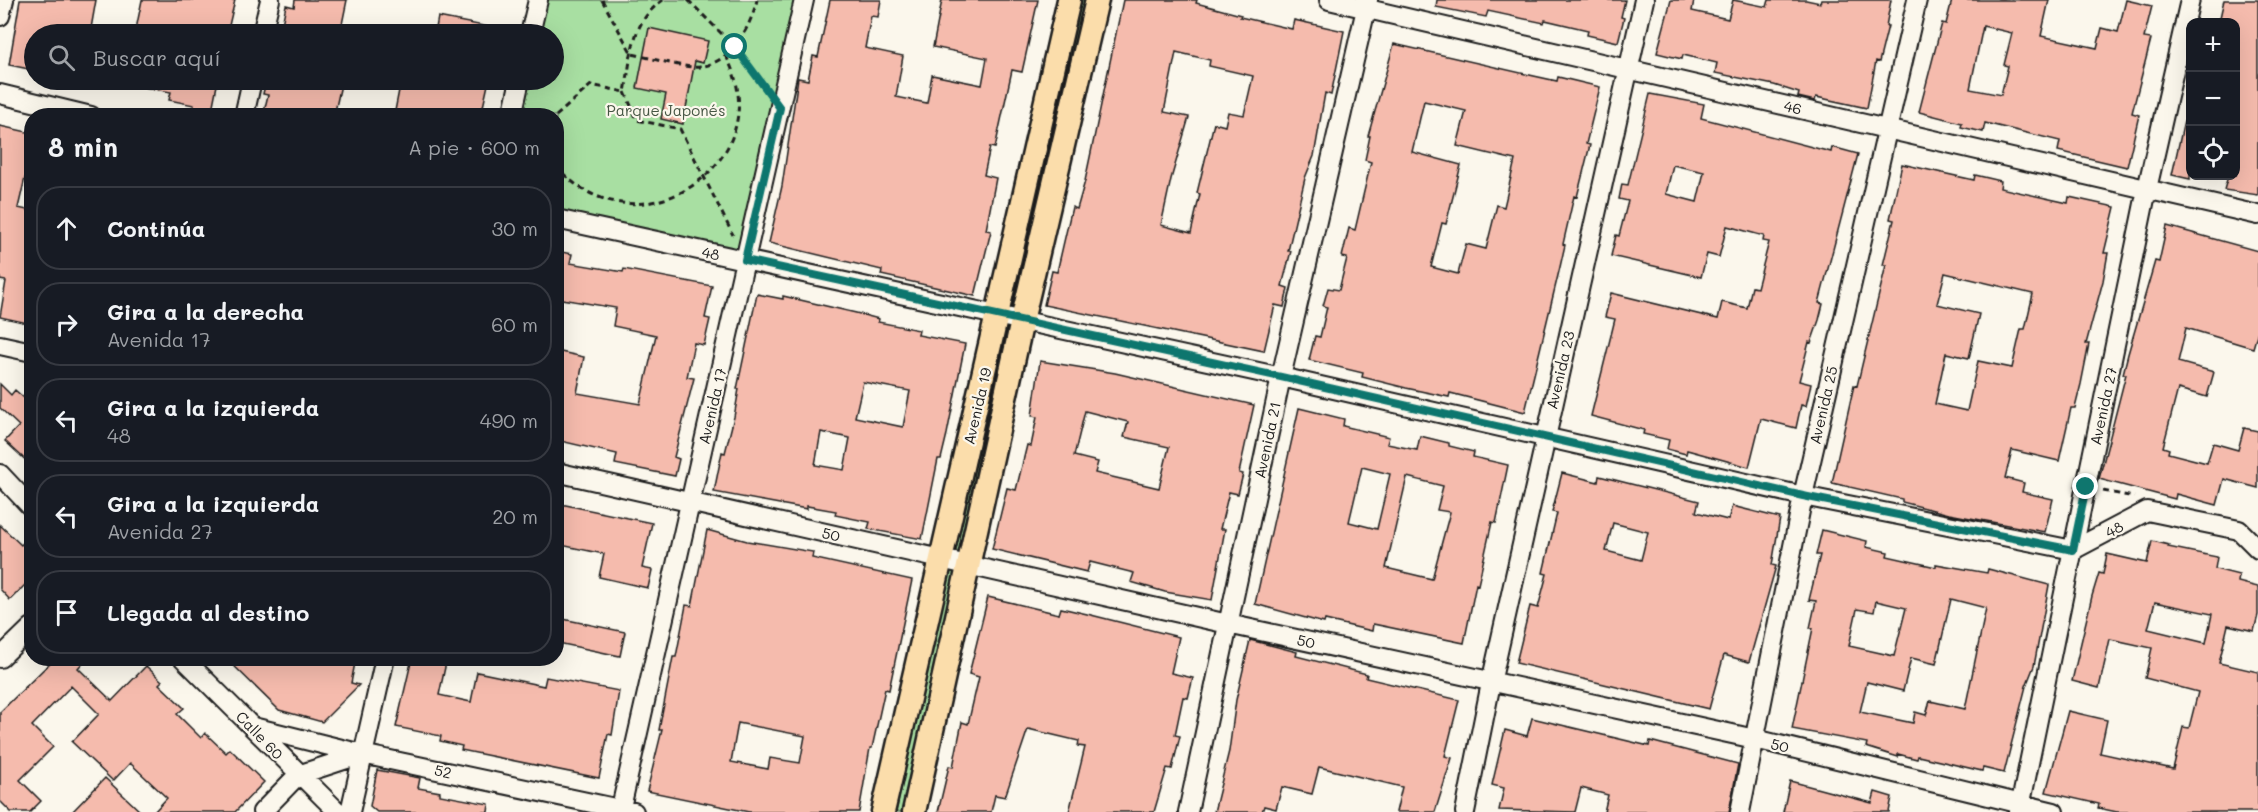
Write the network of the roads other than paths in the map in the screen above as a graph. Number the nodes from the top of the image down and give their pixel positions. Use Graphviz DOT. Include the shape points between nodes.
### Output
graph roads {
  1 [pos="4,0"];
  2 [pos="270,0"];
  3 [pos="538,0"];
  4 [pos="804,0"];
  5 [pos="1070,0"];
  6 [pos="1097,0"];
  7 [pos="1329,0"];
  8 [pos="1644,0"];
  9 [pos="1917,0"];
  10 [pos="2190,0"];
  11 [pos="1367,4"];
  12 [pos="0,16"];
  13 [pos="264,24"];
  14 [pos="532,24"];
  15 [pos="1627,69"];
  16 [pos="250,90"];
  17 [pos="518,90"];
  18 [pos="0,94"];
  19 [pos="59,108"];
  20 [pos="246,108"];
  21 [pos="514,108"];
  22 [pos="1886,129"];
  23 [pos="2147,189"];
  24 [pos="2258,214"];
  25 [pos="564,221"];
  26 [pos="745,260"];
  27 [pos="998,315"];
  28 [pos="1022,321"];
  29 [pos="0,345"];
  30 [pos="24,350"];
  31 [pos="1281,377"];
  32 [pos="1545,438"];
  33 [pos="0,474"];
  34 [pos="564,474"];
  35 [pos="1803,496"];
  36 [pos="24,500"];
  37 [pos="690,502"];
  38 [pos="2258,549"];
  39 [pos="2073,550"];
  40 [pos="940,559"];
  41 [pos="968,565"];
  42 [pos="1228,624"];
  43 [pos="24,635"];
  44 [pos="0,658"];
  45 [pos="191,666"];
  46 [pos="383,666"];
  47 [pos="1491,683"];
  48 [pos="254,727"];
  49 [pos="1755,739"];
  50 [pos="362,754"];
  51 [pos="298,775"];
  52 [pos="2019,808"];
  53 [pos="625,811"];
  54 [pos="262,812"];
  55 [pos="338,812"];
  56 [pos="350,812"];
  57 [pos="883,812"];
  58 [pos="914,812"];
  59 [pos="1188,812"];
  60 [pos="1465,812"];
  61 [pos="1740,812"];
  62 [pos="2054,812"];
  1 -- 12 [label="street"];
  2 -- 13 [label="street"];
  3 -- 14 [label="street"];
  4 -- 26 [label="street, Avenida 17"];
  5 -- 27 [label="main road, Avenida 19"];
  6 -- 28 [label="main road, Avenida 19"];
  7 -- 11 [label="street, 46"];
  8 -- 15 [label="street, Avenida 23"];
  9 -- 22 [label="street, Avenida 25"];
  10 -- 23 [label="street, Avenida 27"];
  11 -- 15 [label="street, 46"];
  11 -- 31 [label="street, Avenida 21"];
  15 -- 22 [label="street, 46"];
  15 -- 32 [label="street, Avenida 23"];
  16 -- 20 [label="street"];
  17 -- 21 [label="street"];
  18 -- 19 [label="street"];
  22 -- 23 [label="street, 46"];
  22 -- 35 [label="street, Avenida 25"];
  23 -- 24 [label="street, 46"];
  23 -- 39 [label="street, Avenida 27"];
  25 -- 26 [label="street, 48"];
  26 -- 27 [label="street, 48"];
  26 -- 37 [label="street, Avenida 17"];
  27 -- 28 [label="street, 48"];
  27 -- 40 [label="main road, Avenida 19"];
  28 -- 31 [label="street, 48"];
  28 -- 41 [label="main road, Avenida 19"];
  29 -- 30 [label="street"];
  31 -- 32 [label="street, 48"];
  31 -- 42 [label="street, Avenida 21"];
  32 -- 35 [label="street, 48"];
  32 -- 47 [label="street, Avenida 23"];
  33 -- 36 [label="street"];
  34 -- 37 [label="street, 50"];
  35 -- 39 [label="street, 48"];
  35 -- 49 [label="street, Avenida 25"];
  37 -- 40 [label="street, 50"];
  37 -- 53 [label="street, Avenida 17"];
  38 -- 39 [label="street, 48" via="2239,530 2148,511"];
  39 -- 52 [label="street, Avenida 27"];
  40 -- 41 [label="street, 50"];
  40 -- 57 [label="main road, Avenida 19"];
  41 -- 42 [label="street, 50"];
  41 -- 58 [label="main road, Avenida 19"];
  42 -- 47 [label="street, 50"];
  42 -- 59 [label="street, Avenida 21"];
  43 -- 44 [label="street"];
  45 -- 48 [label="street, Calle 60"];
  46 -- 50 [label="street"];
  47 -- 49 [label="street, 50"];
  47 -- 60 [label="street, Avenida 23"];
  48 -- 50 [label="street, 52"];
  48 -- 51 [label="street, Calle 60"];
  49 -- 52 [label="street, 50"];
  49 -- 61 [label="street, Avenida 25"];
  50 -- 51 [label="street"];
  50 -- 53 [label="street, 52"];
  50 -- 56 [label="street"];
  51 -- 54 [label="street"];
  51 -- 55 [label="street, Calle 60"];
  52 -- 62 [label="street, 50"];
}
